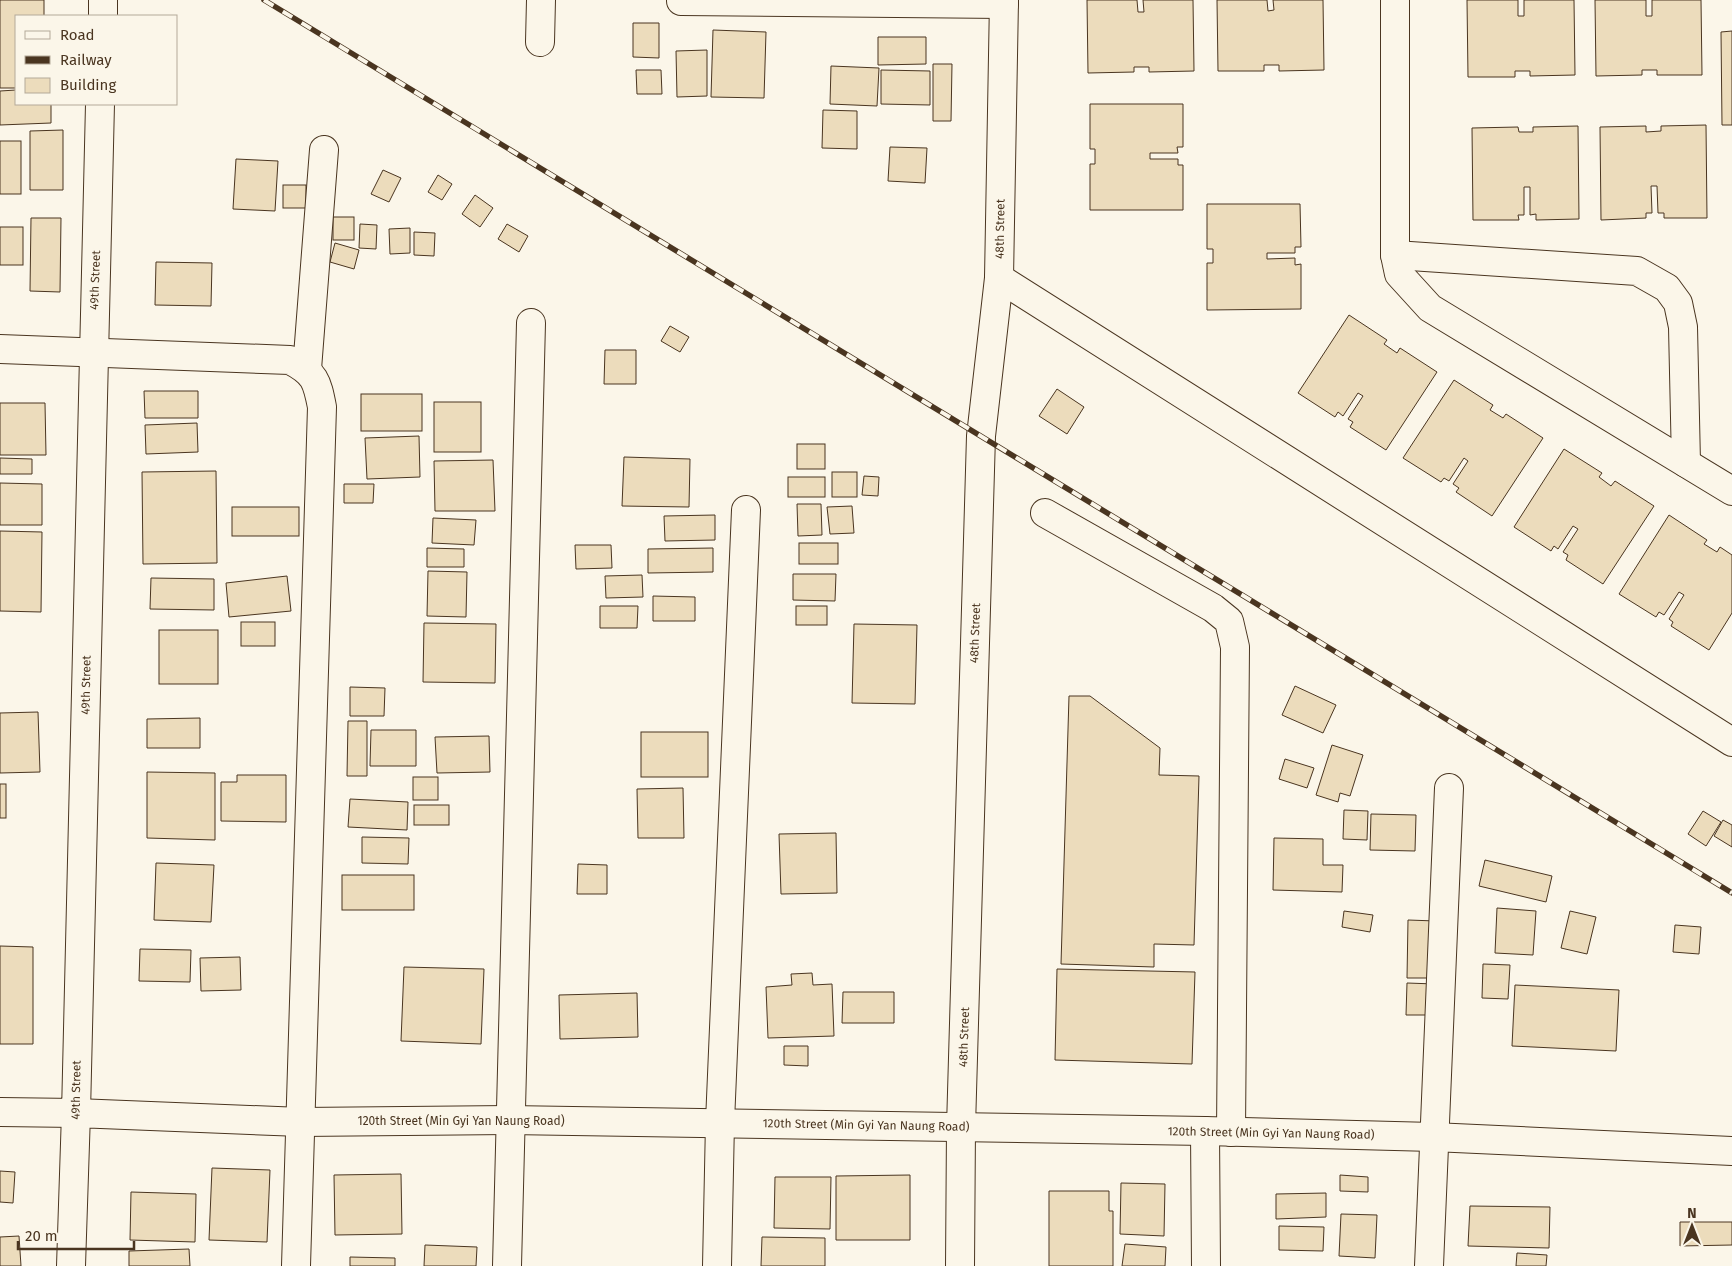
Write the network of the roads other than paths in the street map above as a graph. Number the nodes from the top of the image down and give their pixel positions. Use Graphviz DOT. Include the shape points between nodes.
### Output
graph roads {
  1 [pos="103,0"];
  2 [pos="541,0"];
  3 [pos="1395,0"];
  4 [pos="681,1"];
  5 [pos="1004,2"];
  6 [pos="103,15"];
  7 [pos="540,42"];
  8 [pos="100,105"];
  9 [pos="324,150"];
  10 [pos="1395,255"];
  11 [pos="999,278"];
  12 [pos="531,323"];
  13 [pos="0,349"];
  14 [pos="93,353"];
  15 [pos="306,369"];
  16 [pos="1686,463"];
  17 [pos="1732,491"];
  18 [pos="746,510"];
  19 [pos="1045,513"];
  20 [pos="1732,742"];
  21 [pos="1449,788"];
  22 [pos="0,1112"];
  23 [pos="76,1113"];
  24 [pos="509,1120"];
  25 [pos="301,1122"];
  26 [pos="720,1122"];
  27 [pos="961,1127"];
  28 [pos="1218,1131"];
  29 [pos="1433,1137"];
  30 [pos="1732,1151"];
  31 [pos="71,1266"];
  32 [pos="296,1266"];
  33 [pos="507,1266"];
  34 [pos="717,1266"];
  35 [pos="960,1266"];
  36 [pos="1206,1266"];
  37 [pos="1429,1266"];
  1 -- 6 [label="street"];
  2 -- 7 [label="street"];
  3 -- 10 [label="street"];
  4 -- 5 [label="street"];
  5 -- 11 [label="street, 48th Street"];
  8 -- 14 [label="street, 49th Street"];
  9 -- 15 [label="street"];
  10 -- 16 [label="street" via="1399,274 1430,308"];
  10 -- 16 [label="street" via="1638,270 1667,288 1678,303 1683,327"];
  11 -- 20 [label="street"];
  11 -- 27 [label="street, 48th Street" via="981,436"];
  12 -- 24 [label="street"];
  13 -- 14 [label="street"];
  14 -- 15 [label="street" via="290,360"];
  14 -- 23 [label="street, 49th Street"];
  15 -- 25 [label="street" via="317,382 322,407"];
  16 -- 17 [label="street"];
  18 -- 26 [label="street"];
  19 -- 28 [label="street" via="1213,608 1229,621 1235,648"];
  21 -- 29 [label="street"];
  22 -- 23 [label="street, 120th Street (Min Gyi Yan Naung Road)"];
  23 -- 25 [label="street, 120th Street (Min Gyi Yan Naung Road)"];
  23 -- 31 [label="street, 49th Street"];
  24 -- 25 [label="street, 120th Street (Min Gyi Yan Naung Road)"];
  24 -- 26 [label="street, 120th Street (Min Gyi Yan Naung Road)"];
  24 -- 33 [label="street"];
  25 -- 32 [label="street"];
  26 -- 27 [label="street, 120th Street (Min Gyi Yan Naung Road)"];
  26 -- 34 [label="street"];
  27 -- 28 [label="street, 120th Street (Min Gyi Yan Naung Road)"];
  27 -- 35 [label="street, 48th Street"];
  28 -- 29 [label="street, 120th Street (Min Gyi Yan Naung Road)"];
  28 -- 36 [label="street"];
  29 -- 30 [label="street, 120th Street (Min Gyi Yan Naung Road)"];
  29 -- 37 [label="street"];
}
